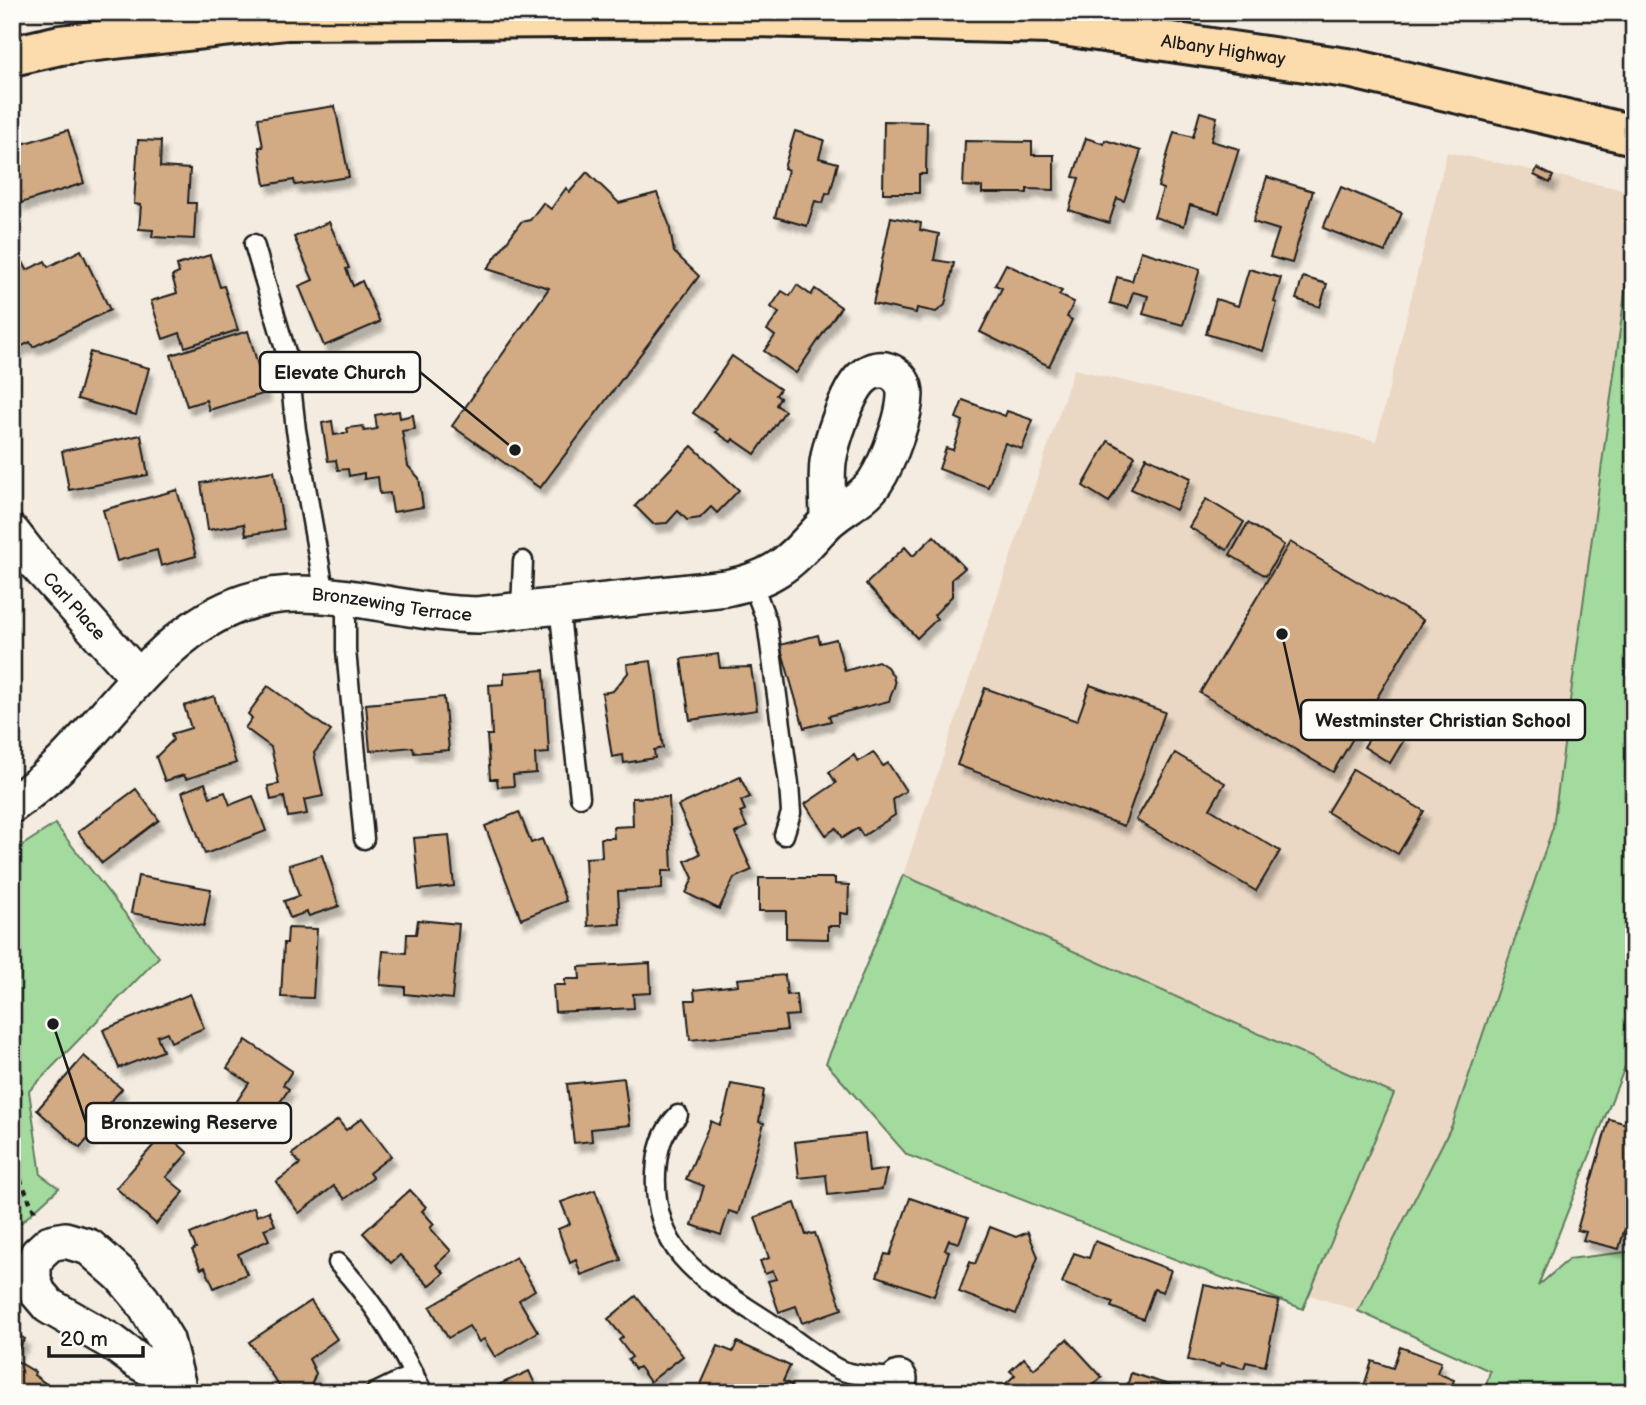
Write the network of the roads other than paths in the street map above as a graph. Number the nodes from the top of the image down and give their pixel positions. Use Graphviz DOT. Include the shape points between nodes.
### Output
graph roads {
  1 [pos="12,57"];
  2 [pos="1634,135"];
  3 [pos="254,244"];
  4 [pos="828,521"];
  5 [pos="12,533"];
  6 [pos="523,561"];
  7 [pos="752,582"];
  8 [pos="335,597"];
  9 [pos="559,606"];
  10 [pos="520,610"];
  11 [pos="138,677"];
  12 [pos="580,797"];
  13 [pos="12,805"];
  14 [pos="784,835"];
  15 [pos="364,839"];
  16 [pos="678,1115"];
  17 [pos="338,1263"];
  18 [pos="414,1374"];
  19 [pos="895,1386"];
  20 [pos="375,1393"];
  21 [pos="424,1393"];
  1 -- 2 [label="main road, Albany Highway" via="60,45 286,20 752,17 1050,24 1353,69"];
  3 -- 8 [label="lane" via="288,359 296,430"];
  4 -- 7 [label="street, Bronzewing Terrace" via="777,569"];
  5 -- 11 [label="street, Carl Place"];
  6 -- 10 [label="lane"];
  7 -- 9 [label="street, Bronzewing Terrace"];
  7 -- 14 [label="lane" via="767,622 789,784 791,813"];
  8 -- 10 [label="street, Bronzewing Terrace" via="443,615"];
  8 -- 11 [label="street, Bronzewing Terrace" via="296,594 252,600 217,613 184,635"];
  8 -- 15 [label="lane" via="346,650"];
  9 -- 10 [label="street, Bronzewing Terrace"];
  9 -- 12 [label="lane"];
  11 -- 13 [label="street, Bronzewing Terrace" via="68,757"];
  16 -- 19 [label="lane" via="663,1135 656,1178 659,1217 676,1252 702,1277 840,1370"];
  17 -- 18 [label="lane" via="383,1318"];
  18 -- 20 [label="lane"];
  18 -- 21 [label="lane"];
}
